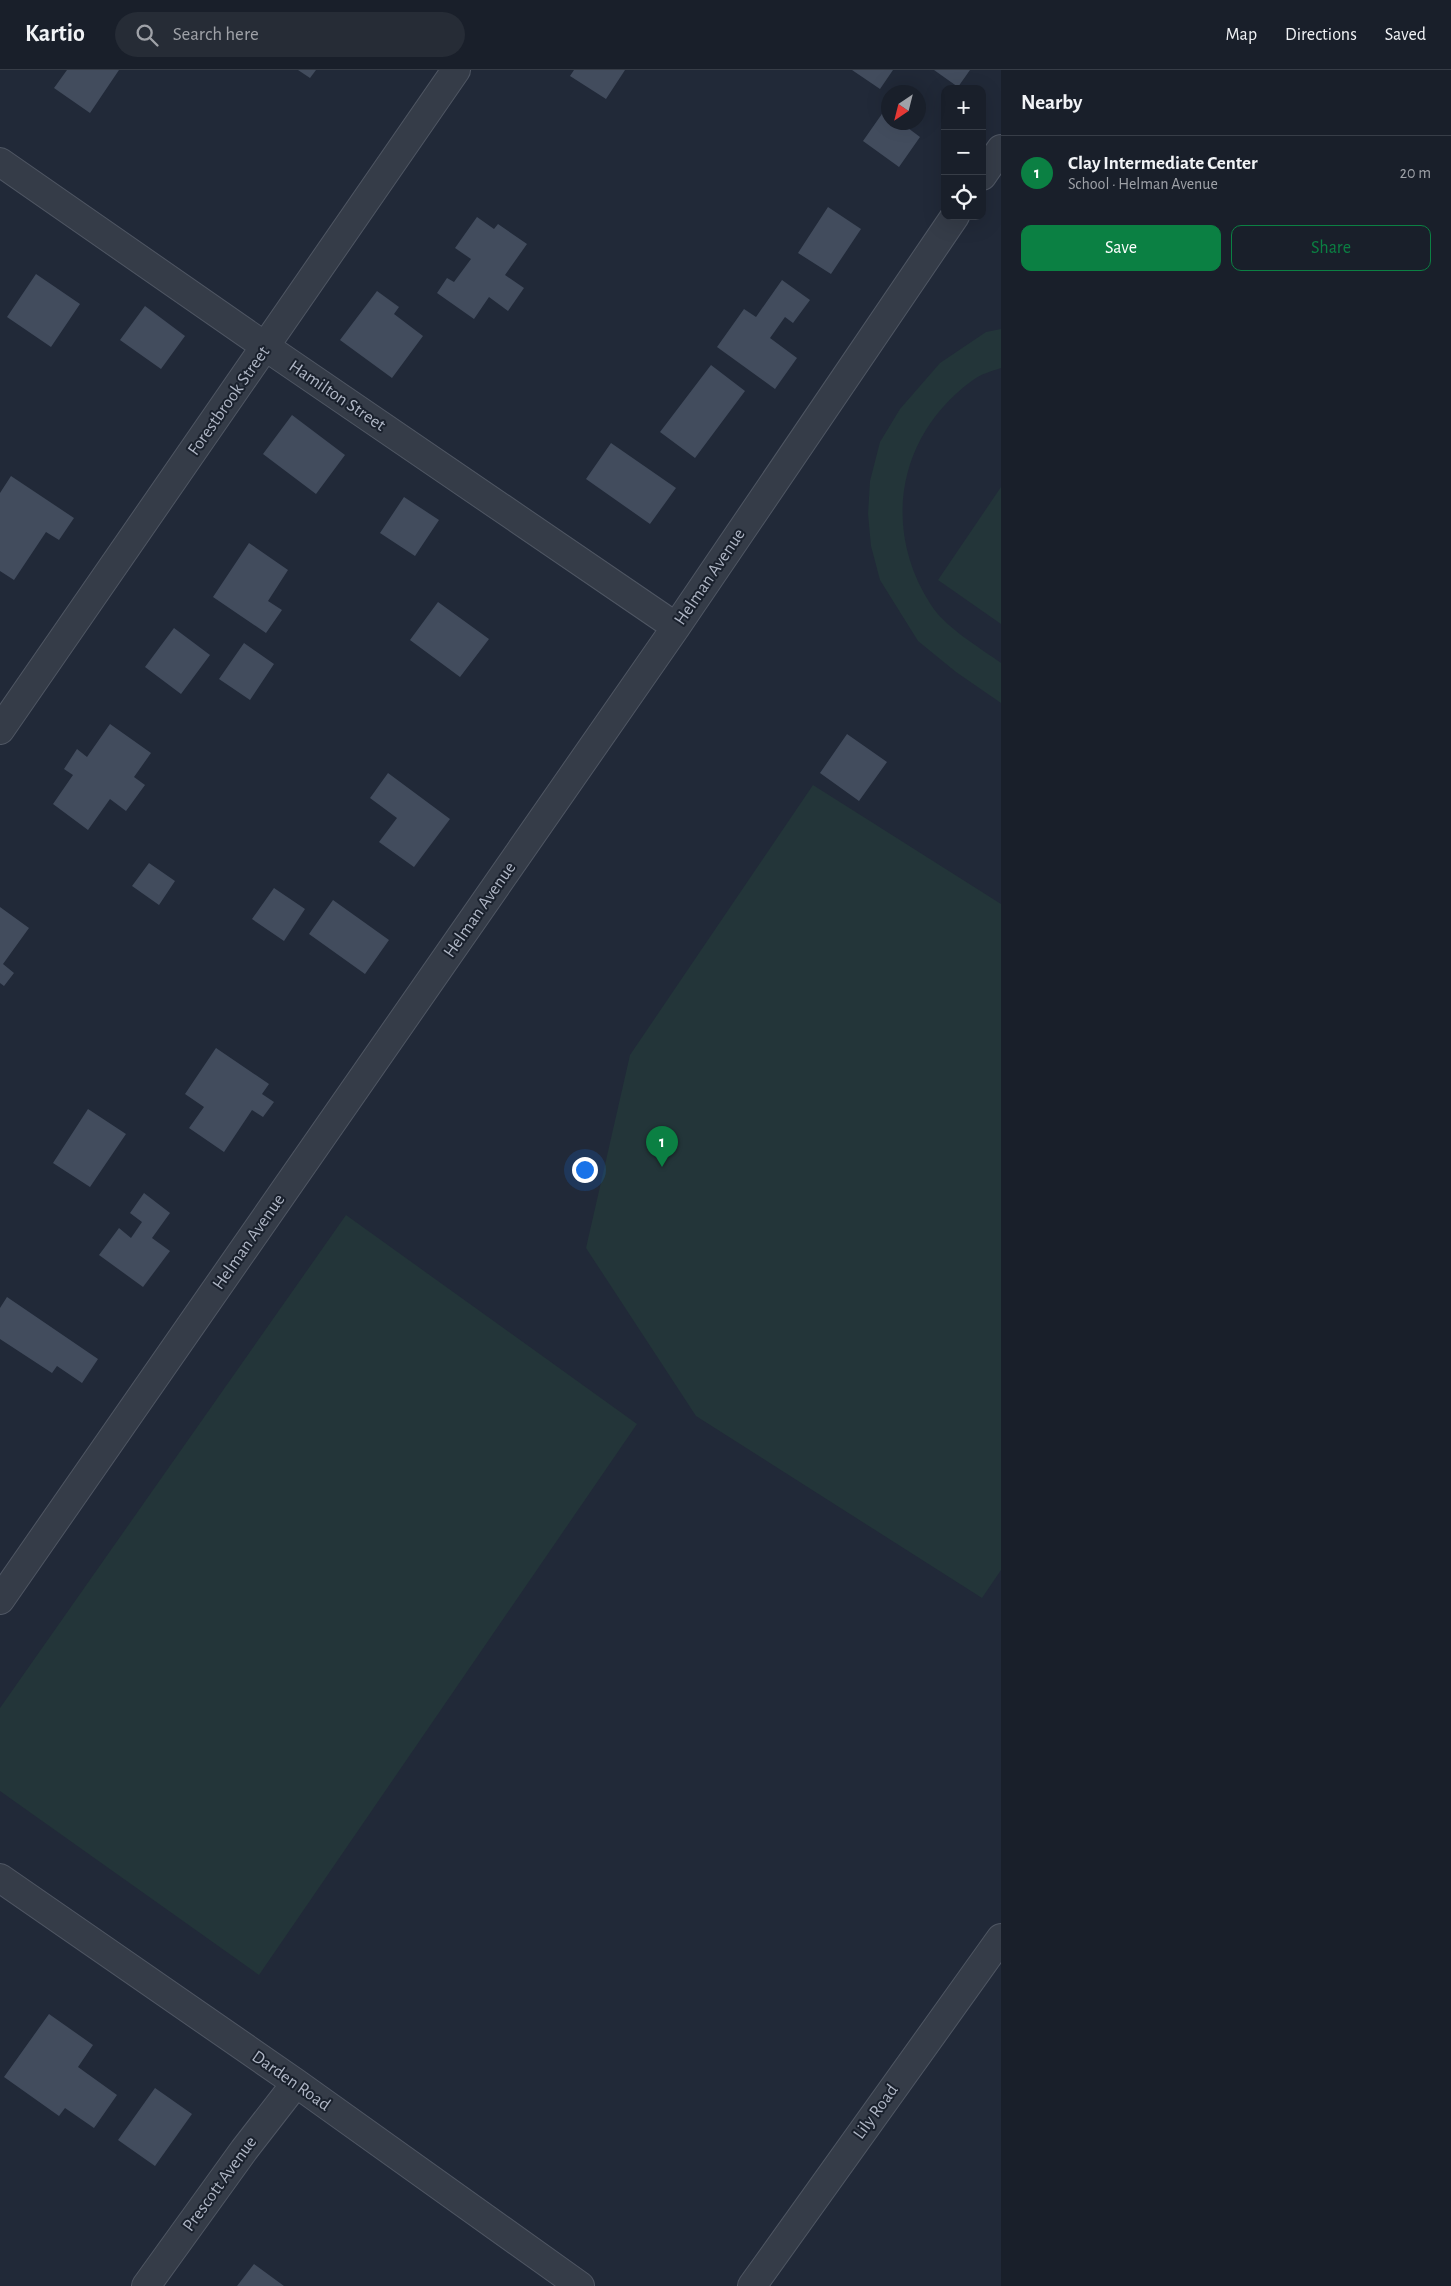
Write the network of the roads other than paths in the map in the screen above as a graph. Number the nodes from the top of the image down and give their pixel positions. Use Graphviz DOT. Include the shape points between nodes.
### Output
graph roads {
  1 [pos="456,70"];
  2 [pos="1001,149"];
  3 [pos="0,162"];
  4 [pos="983,175"];
  5 [pos="952,220"];
  6 [pos="266,347"];
  7 [pos="676,627"];
  8 [pos="0,730"];
  9 [pos="0,1600"];
  10 [pos="0,1878"];
  11 [pos="1000,1941"];
  12 [pos="296,2083"];
  13 [pos="146,2286"];
  14 [pos="580,2286"];
  15 [pos="752,2286"];
  1 -- 6 [label="street, Forestbrook Street"];
  2 -- 4 [label="street"];
  3 -- 6 [label="street, Hamilton Street"];
  5 -- 7 [label="street, Helman Avenue"];
  6 -- 7 [label="street, Hamilton Street"];
  6 -- 8 [label="street, Forestbrook Street"];
  7 -- 9 [label="street, Helman Avenue"];
  10 -- 12 [label="street, Darden Road"];
  11 -- 15 [label="street, Lily Road"];
  12 -- 13 [label="street, Prescott Avenue"];
  12 -- 14 [label="street, Darden Road"];
}
